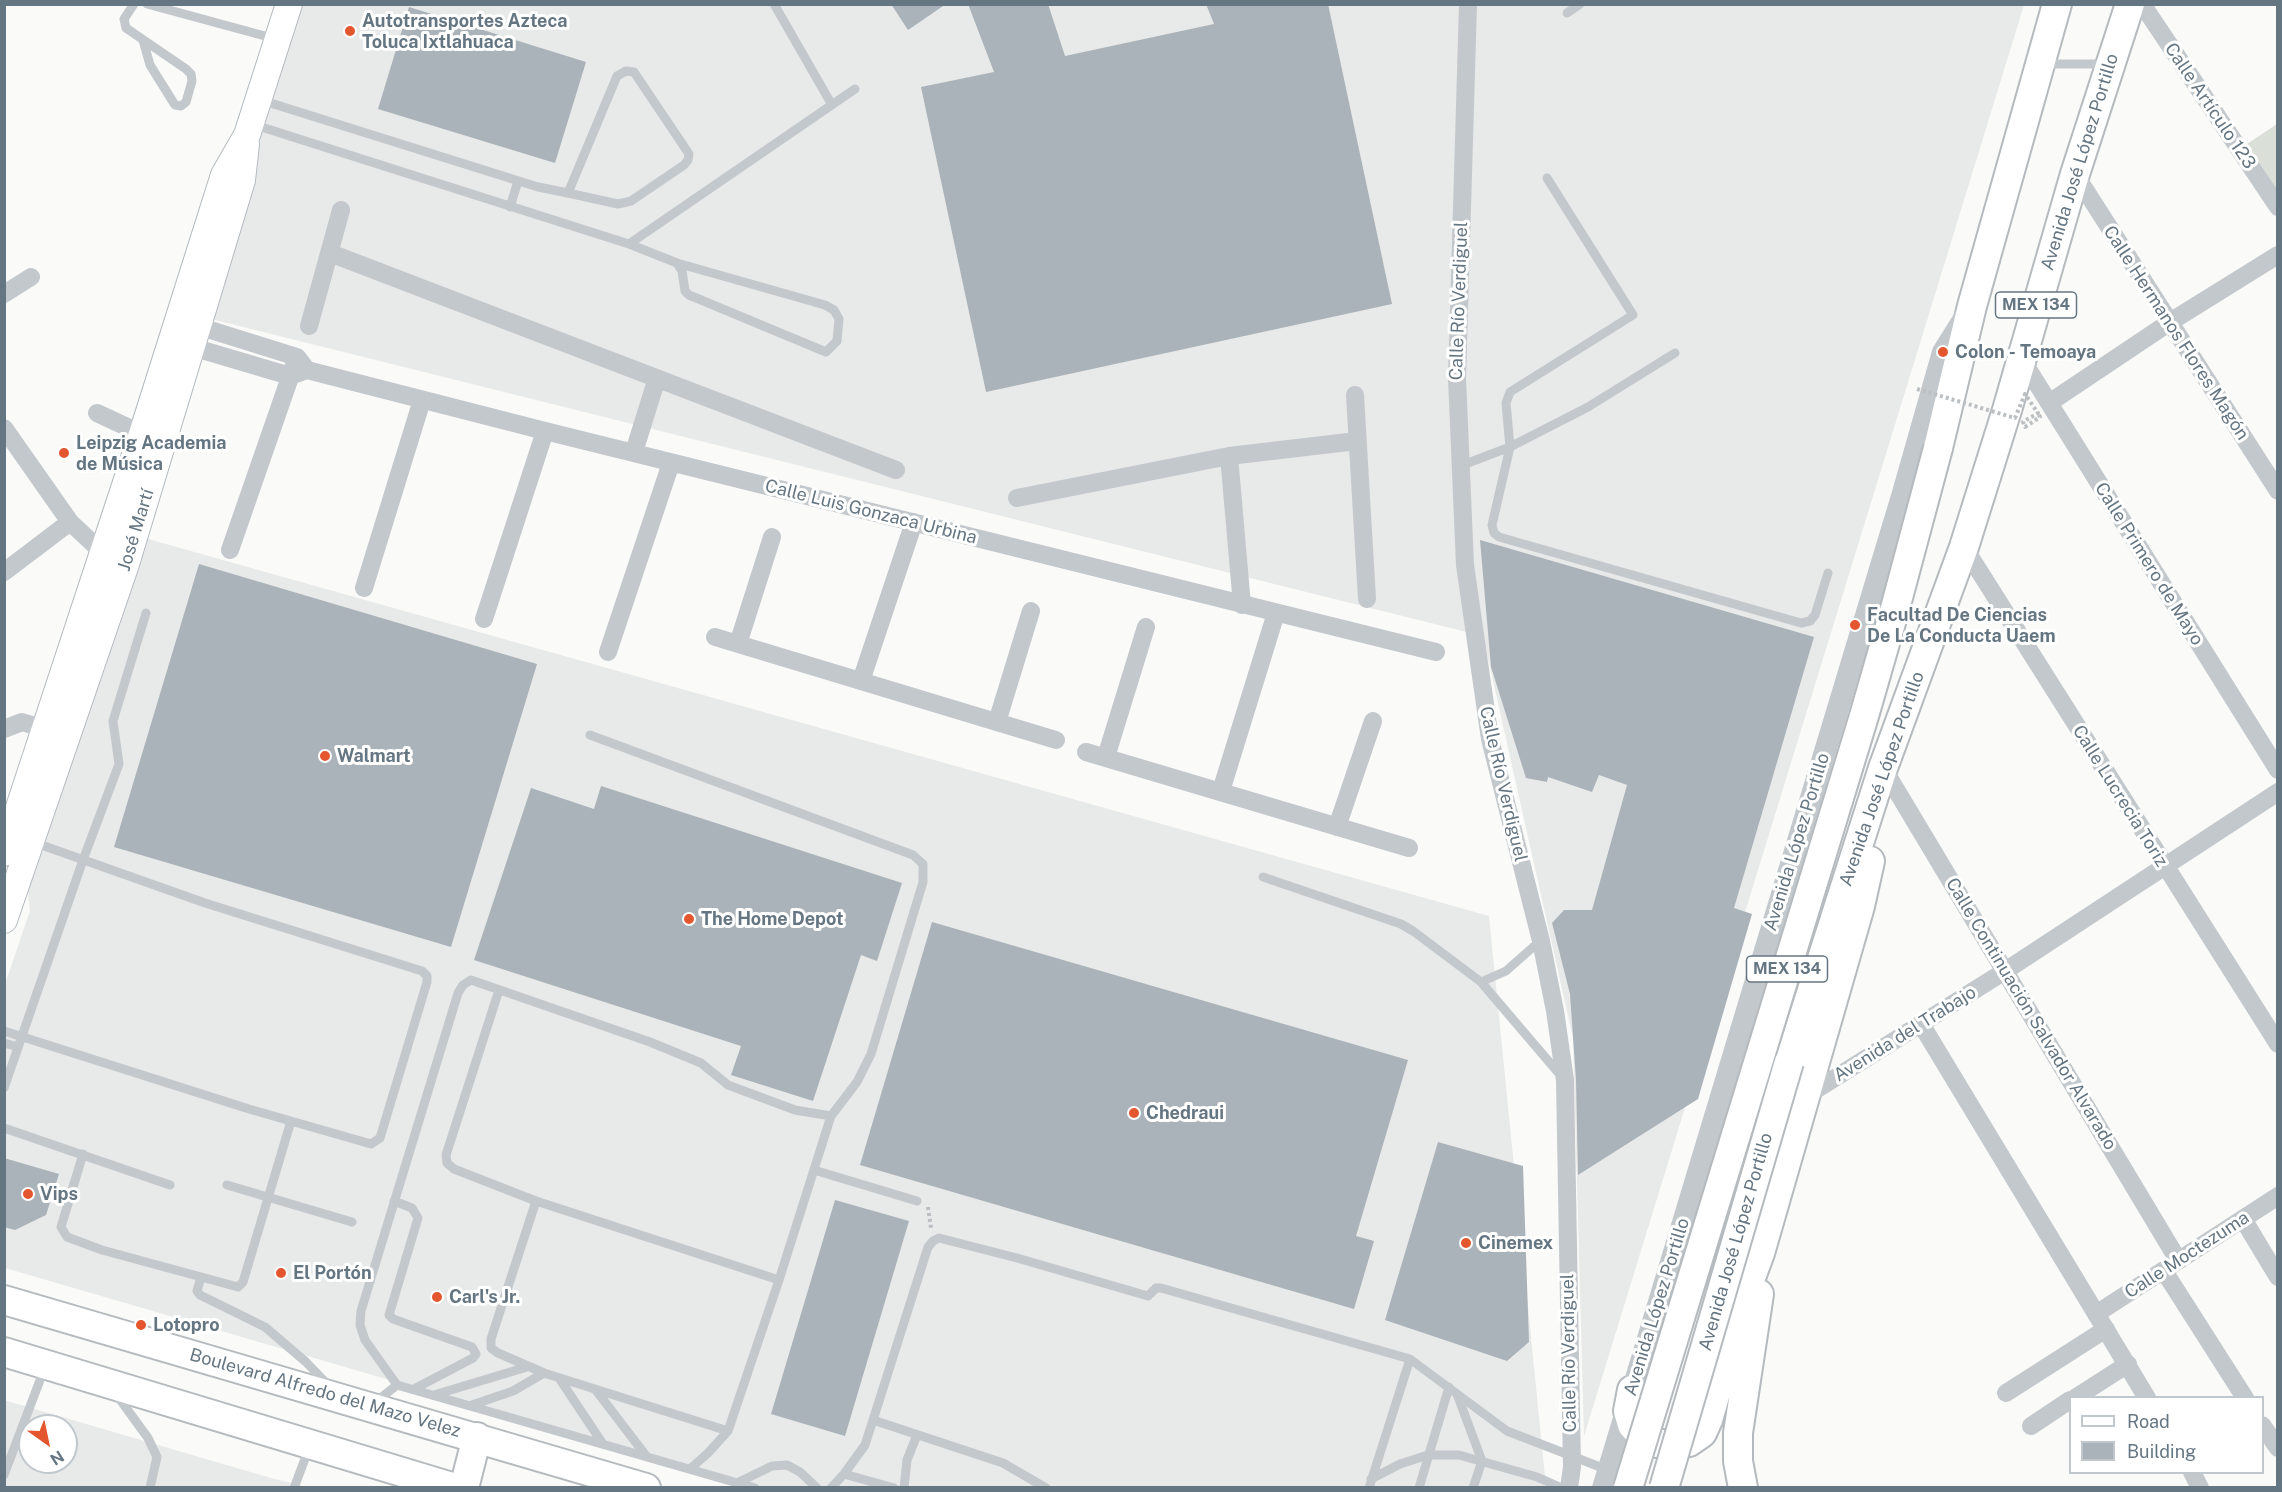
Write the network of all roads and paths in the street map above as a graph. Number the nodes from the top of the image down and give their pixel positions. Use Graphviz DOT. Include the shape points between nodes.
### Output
graph roads {
  1 [pos="134,4"];
  2 [pos="147,4"];
  3 [pos="289,4"];
  4 [pos="774,4"];
  5 [pos="1468,4"];
  6 [pos="1580,4"];
  7 [pos="2057,4"];
  8 [pos="2130,4"];
  9 [pos="2142,4"];
  10 [pos="1567,13"];
  11 [pos="143,40"];
  12 [pos="278,40"];
  13 [pos="2039,64"];
  14 [pos="2110,64"];
  15 [pos="855,89"];
  16 [pos="258,100"];
  17 [pos="832,105"];
  18 [pos="249,130"];
  19 [pos="2075,174"];
  20 [pos="1547,178"];
  21 [pos="518,181"];
  22 [pos="567,194"];
  23 [pos="510,207"];
  24 [pos="2277,207"];
  25 [pos="341,210"];
  26 [pos="629,244"];
  27 [pos="330,253"];
  28 [pos="2277,255"];
  29 [pos="677,263"];
  30 [pos="31,277"];
  31 [pos="4,294"];
  32 [pos="1972,306"];
  33 [pos="2170,322"];
  34 [pos="309,326"];
  35 [pos="185,334"];
  36 [pos="1675,353"];
  37 [pos="2021,358"];
  38 [pos="298,367"];
  39 [pos="657,378"];
  40 [pos="1917,389"];
  41 [pos="1355,395"];
  42 [pos="422,400"];
  43 [pos="2044,409"];
  44 [pos="97,413"];
  45 [pos="5,431"];
  46 [pos="545,431"];
  47 [pos="142,434"];
  48 [pos="1357,441"];
  49 [pos="1509,447"];
  50 [pos="634,452"];
  51 [pos="1229,456"];
  52 [pos="672,463"];
  53 [pos="1460,466"];
  54 [pos="897,471"];
  55 [pos="2277,491"];
  56 [pos="1017,498"];
  57 [pos="70,522"];
  58 [pos="914,522"];
  59 [pos="771,537"];
  60 [pos="1964,547"];
  61 [pos="230,550"];
  62 [pos="102,552"];
  63 [pos="126,564"];
  64 [pos="4,572"];
  65 [pos="1828,573"];
  66 [pos="364,588"];
  67 [pos="1367,599"];
  68 [pos="1242,604"];
  69 [pos="1031,611"];
  70 [pos="1276,613"];
  71 [pos="146,614"];
  72 [pos="484,619"];
  73 [pos="1146,627"];
  74 [pos="715,637"];
  75 [pos="738,644"];
  76 [pos="1436,651"];
  77 [pos="608,652"];
  78 [pos="861,681"];
  79 [pos="1373,721"];
  80 [pos="997,722"];
  81 [pos="4,729"];
  82 [pos="45,729"];
  83 [pos="590,735"];
  84 [pos="1056,740"];
  85 [pos="1086,752"];
  86 [pos="1106,757"];
  87 [pos="1883,768"];
  88 [pos="2277,770"];
  89 [pos="1221,791"];
  90 [pos="2277,792"];
  91 [pos="1871,806"];
  92 [pos="1337,827"];
  93 [pos="15,843"];
  94 [pos="1408,848"];
  95 [pos="83,860"];
  96 [pos="2165,867"];
  97 [pos="1263,877"];
  98 [pos="4,920"];
  99 [pos="1541,941"];
  100 [pos="2005,970"];
  101 [pos="1481,982"];
  102 [pos="499,990"];
  103 [pos="1921,1024"];
  104 [pos="4,1031"];
  105 [pos="22,1036"];
  106 [pos="4,1043"];
  107 [pos="2277,1044"];
  108 [pos="18,1047"];
  109 [pos="9,1058"];
  110 [pos="1565,1080"];
  111 [pos="4,1088"];
  112 [pos="1803,1098"];
  113 [pos="831,1116"];
  114 [pos="291,1121"];
  115 [pos="4,1128"];
  116 [pos="83,1154"];
  117 [pos="814,1170"];
  118 [pos="170,1185"];
  119 [pos="227,1185"];
  120 [pos="270,1197"];
  121 [pos="2277,1197"];
  122 [pos="394,1201"];
  123 [pos="536,1201"];
  124 [pos="917,1201"];
  125 [pos="2242,1219"];
  126 [pos="352,1222"];
  127 [pos="933,1241"];
  128 [pos="1760,1253"];
  129 [pos="2171,1265"];
  130 [pos="201,1277"];
  131 [pos="2277,1277"];
  132 [pos="779,1280"];
  133 [pos="4,1300"];
  134 [pos="2101,1321"];
  135 [pos="4,1353"];
  136 [pos="1410,1359"];
  137 [pos="2128,1364"];
  138 [pos="45,1366"];
  139 [pos="527,1366"];
  140 [pos="544,1373"];
  141 [pos="559,1378"];
  142 [pos="109,1385"];
  143 [pos="397,1385"];
  144 [pos="414,1389"];
  145 [pos="595,1389"];
  146 [pos="1453,1390"];
  147 [pos="1632,1390"];
  148 [pos="2006,1393"];
  149 [pos="435,1395"];
  150 [pos="2078,1396"];
  151 [pos="2146,1396"];
  152 [pos="2244,1396"];
  153 [pos="339,1397"];
  154 [pos="2069,1401"];
  155 [pos="370,1406"];
  156 [pos="471,1406"];
  157 [pos="873,1420"];
  158 [pos="2031,1426"];
  159 [pos="2264,1428"];
  160 [pos="728,1431"];
  161 [pos="917,1435"];
  162 [pos="477,1437"];
  163 [pos="603,1444"];
  164 [pos="310,1446"];
  165 [pos="2277,1448"];
  166 [pos="1428,1455"];
  167 [pos="1570,1455"];
  168 [pos="647,1457"];
  169 [pos="1482,1461"];
  170 [pos="690,1469"];
  171 [pos="844,1474"];
  172 [pos="2193,1474"];
  173 [pos="4,1475"];
  174 [pos="1613,1482"];
  175 [pos="1370,1483"];
  176 [pos="735,1485"];
  177 [pos="150,1488"];
  178 [pos="294,1488"];
  179 [pos="455,1488"];
  180 [pos="464,1488"];
  181 [pos="646,1488"];
  182 [pos="755,1488"];
  183 [pos="817,1488"];
  184 [pos="831,1488"];
  185 [pos="894,1488"];
  186 [pos="904,1488"];
  187 [pos="1046,1488"];
  188 [pos="1419,1488"];
  189 [pos="1473,1488"];
  190 [pos="1562,1488"];
  191 [pos="1569,1488"];
  192 [pos="1664,1488"];
  193 [pos="1743,1488"];
  194 [pos="2200,1488"];
  1 -- 11 [label="lane" via="124,24"];
  2 -- 12 [label="lane"];
  3 -- 12 [label="main road, José Martí"];
  4 -- 17 [label="lane"];
  5 -- 53 [label="street, Calle Río Verdiguel" via="1457,378"];
  6 -- 10 [label="lane"];
  7 -- 13 [label="main road, Avenida José López Portillo / MEX 134"];
  8 -- 14 [label="main road, Avenida José López Portillo / MEX 134"];
  9 -- 24 [label="street, Calle Artículo 123"];
  11 -- 11 [label="lane" via="191,74 182,106 175,105 150,65"];
  12 -- 16 [label="main road, José Martí"];
  13 -- 14 [label="lane"];
  13 -- 32 [label="main road, Avenida José López Portillo / MEX 134"];
  14 -- 19 [label="main road, Avenida José López Portillo / MEX 134"];
  15 -- 17 [label="lane"];
  16 -- 18 [label="main road, José Martí"];
  16 -- 21 [label="lane"];
  17 -- 26 [label="lane"];
  18 -- 23 [label="lane"];
  18 -- 35 [label="main road, José Martí" via="242,180"];
  19 -- 33 [label="street, Calle Hermanos Flores Magón"];
  19 -- 37 [label="main road, Avenida José López Portillo / MEX 134"];
  20 -- 49 [label="lane" via="1633,315 1510,392 1506,403"];
  21 -- 22 [label="lane"];
  21 -- 23 [label="lane"];
  22 -- 22 [label="lane" via="625,203 688,160 689,154 634,72 617,76"];
  23 -- 26 [label="lane"];
  25 -- 27 [label="street"];
  26 -- 29 [label="lane"];
  27 -- 34 [label="street"];
  27 -- 39 [label="street"];
  28 -- 33 [label="street"];
  29 -- 29 [label="lane" via="689,295 825,352 837,341 838,319 834,310 825,305"];
  30 -- 31 [label="street"];
  32 -- 147 [label="street, Avenida López Portillo" via="1943,352"];
  32 -- 174 [label="main road, Avenida José López Portillo / MEX 134, bridge" via="1868,705"];
  33 -- 43 [label="street"];
  33 -- 55 [label="street, Calle Hermanos Flores Magón"];
  35 -- 38 [label="street, Calle Luis Gonzaca Urbina"];
  35 -- 47 [label="main road, José Martí"];
  35 -- 63 [label="main road, José Martí"];
  36 -- 49 [label="lane" via="1588,407"];
  37 -- 43 [label="street, Calle Primero de Mayo"];
  37 -- 60 [label="main road, Avenida José López Portillo / MEX 134"];
  38 -- 42 [label="street, Calle Luis Gonzaca Urbina"];
  38 -- 61 [label="street"];
  39 -- 50 [label="street"];
  39 -- 54 [label="street"];
  40 -- 43 [label="path, bridge" via="2015,418 2025,394 2038,412 2023,422 2025,427 2040,417"];
  41 -- 48 [label="street"];
  42 -- 46 [label="street, Calle Luis Gonzaca Urbina"];
  42 -- 66 [label="street"];
  43 -- 88 [label="street, Calle Primero de Mayo"];
  44 -- 47 [label="street"];
  45 -- 57 [label="street"];
  46 -- 50 [label="street, Calle Luis Gonzaca Urbina"];
  46 -- 72 [label="street"];
  47 -- 62 [label="main road, José Martí"];
  48 -- 51 [label="street"];
  48 -- 67 [label="street"];
  49 -- 53 [label="lane"];
  49 -- 65 [label="lane" via="1492,525 1499,537 1801,623 1815,615"];
  50 -- 52 [label="street, Calle Luis Gonzaca Urbina"];
  51 -- 56 [label="street"];
  51 -- 68 [label="street"];
  52 -- 58 [label="street, Calle Luis Gonzaca Urbina"];
  52 -- 77 [label="street"];
  53 -- 99 [label="street, Calle Río Verdiguel" via="1465,565 1490,739"];
  57 -- 62 [label="street"];
  57 -- 64 [label="street"];
  58 -- 68 [label="street, Calle Luis Gonzaca Urbina"];
  58 -- 78 [label="street"];
  59 -- 75 [label="street"];
  60 -- 87 [label="main road, Avenida José López Portillo / MEX 134"];
  60 -- 96 [label="street, Calle Lucrecia Toriz"];
  62 -- 63 [label="street"];
  62 -- 82 [label="main road, José Martí"];
  63 -- 93 [label="main road, José Martí"];
  68 -- 70 [label="street, Calle Luis Gonzaca Urbina"];
  69 -- 80 [label="street"];
  70 -- 76 [label="street, Calle Luis Gonzaca Urbina"];
  70 -- 89 [label="street"];
  71 -- 95 [label="lane" via="113,721 119,764"];
  73 -- 86 [label="street"];
  74 -- 75 [label="street"];
  75 -- 78 [label="street"];
  78 -- 80 [label="street"];
  79 -- 92 [label="street"];
  80 -- 84 [label="street"];
  81 -- 82 [label="street" via="21,722"];
  82 -- 93 [label="main road, José Martí"];
  83 -- 113 [label="lane" via="913,855 923,864 923,882 871,1054 857,1082"];
  85 -- 86 [label="street"];
  86 -- 89 [label="street"];
  87 -- 91 [label="main road, Avenida José López Portillo / MEX 134"];
  87 -- 100 [label="street, Calle Continuación Salvador Alvarado"];
  89 -- 92 [label="street"];
  90 -- 96 [label="street, Avenida del Trabajo"];
  91 -- 112 [label="main road" via="1869,873"];
  91 -- 192 [label="main road, Avenida José López Portillo / MEX 134, bridge" via="1789,1062"];
  92 -- 94 [label="street"];
  93 -- 95 [label="lane"];
  93 -- 98 [label="main road, José Martí"];
  95 -- 105 [label="lane"];
  95 -- 114 [label="lane" via="422,971 427,976 380,1138 371,1144"];
  96 -- 100 [label="street, Avenida del Trabajo"];
  96 -- 107 [label="street, Calle Lucrecia Toriz"];
  97 -- 101 [label="lane" via="1401,924"];
  99 -- 101 [label="lane" via="1506,971"];
  99 -- 110 [label="street, Calle Río Verdiguel"];
  100 -- 103 [label="street, Avenida del Trabajo"];
  100 -- 129 [label="street, Calle Continuación Salvador Alvarado"];
  101 -- 110 [label="lane"];
  102 -- 113 [label="lane" via="701,1063 728,1085 795,1110"];
  102 -- 122 [label="lane" via="471,980 458,993"];
  102 -- 123 [label="lane" via="446,1155 447,1163"];
  103 -- 112 [label="street, Avenida del Trabajo"];
  103 -- 134 [label="street"];
  104 -- 105 [label="lane"];
  105 -- 108 [label="lane"];
  105 -- 114 [label="lane"];
  106 -- 108 [label="lane"];
  108 -- 109 [label="lane"];
  109 -- 111 [label="lane"];
  110 -- 167 [label="street, Calle Río Verdiguel"];
  112 -- 128 [label="main road"];
  113 -- 117 [label="lane"];
  114 -- 120 [label="lane"];
  115 -- 116 [label="lane"];
  116 -- 118 [label="lane"];
  116 -- 130 [label="lane" via="61,1227 63,1233 102,1250"];
  117 -- 124 [label="lane"];
  117 -- 132 [label="lane"];
  119 -- 120 [label="lane"];
  120 -- 126 [label="lane"];
  120 -- 130 [label="lane" via="242,1285"];
  121 -- 125 [label="street, Calle Moctezuma"];
  122 -- 143 [label="lane" via="360,1325 364,1340"];
  122 -- 144 [label="lane" via="412,1208 418,1218 389,1315 472,1347 476,1354"];
  123 -- 132 [label="lane"];
  123 -- 139 [label="lane" via="491,1339 491,1348"];
  124 -- 127 [label="path" via="929,1207"];
  125 -- 129 [label="street, Calle Moctezuma"];
  125 -- 131 [label="street"];
  127 -- 136 [label="lane" via="939,1238 1148,1296 1161,1288"];
  127 -- 157 [label="lane"];
  128 -- 147 [label="main road" via="1702,1433 1673,1446 1642,1436 1632,1425 1628,1411"];
  128 -- 193 [label="main road" via="1758,1306 1738,1433"];
  129 -- 134 [label="street, Calle Moctezuma"];
  129 -- 152 [label="street, Calle Continuación Salvador Alvarado"];
  130 -- 153 [label="lane" via="197,1291 200,1295 265,1327"];
  132 -- 160 [label="lane"];
  133 -- 153 [label="main road, Boulevard Alfredo del Mazo Velez"];
  134 -- 137 [label="street"];
  134 -- 148 [label="street, Calle Moctezuma"];
  135 -- 138 [label="main road"];
  136 -- 146 [label="lane"];
  136 -- 175 [label="lane"];
  137 -- 150 [label="street"];
  137 -- 151 [label="street"];
  138 -- 142 [label="main road"];
  138 -- 173 [label="lane"];
  139 -- 140 [label="lane"];
  139 -- 149 [label="lane"];
  140 -- 141 [label="lane"];
  140 -- 156 [label="lane" via="513,1391"];
  141 -- 145 [label="lane"];
  141 -- 163 [label="lane"];
  142 -- 164 [label="main road"];
  142 -- 177 [label="lane" via="148,1438 156,1457"];
  143 -- 144 [label="lane"];
  143 -- 155 [label="lane"];
  144 -- 149 [label="lane"];
  145 -- 160 [label="lane"];
  145 -- 168 [label="lane"];
  146 -- 166 [label="lane"];
  146 -- 167 [label="lane" via="1507,1431"];
  146 -- 169 [label="lane"];
  147 -- 174 [label="street, Avenida López Portillo"];
  149 -- 156 [label="lane"];
  153 -- 155 [label="main road, Boulevard Alfredo del Mazo Velez"];
  154 -- 158 [label="street"];
  155 -- 162 [label="main road, Boulevard Alfredo del Mazo Velez"];
  156 -- 163 [label="lane"];
  157 -- 161 [label="lane"];
  157 -- 171 [label="lane" via="865,1445"];
  159 -- 165 [label="street"];
  160 -- 170 [label="lane"];
  161 -- 186 [label="lane" via="907,1460"];
  161 -- 187 [label="lane" via="1003,1463"];
  162 -- 180 [label="main road"];
  162 -- 181 [label="main road, Boulevard Alfredo del Mazo Velez"];
  163 -- 168 [label="lane"];
  164 -- 178 [label="lane"];
  164 -- 179 [label="main road"];
  166 -- 169 [label="lane" via="1459,1455"];
  166 -- 175 [label="lane" via="1400,1464"];
  166 -- 188 [label="lane"];
  167 -- 174 [label="lane"];
  167 -- 191 [label="street, Calle Río Verdiguel"];
  168 -- 170 [label="lane"];
  169 -- 189 [label="lane"];
  169 -- 190 [label="lane"];
  170 -- 176 [label="lane"];
  171 -- 184 [label="lane"];
  171 -- 185 [label="lane"];
  172 -- 194 [label="street"];
  176 -- 182 [label="lane"];
  176 -- 183 [label="lane" via="772,1466 788,1465"];
}
